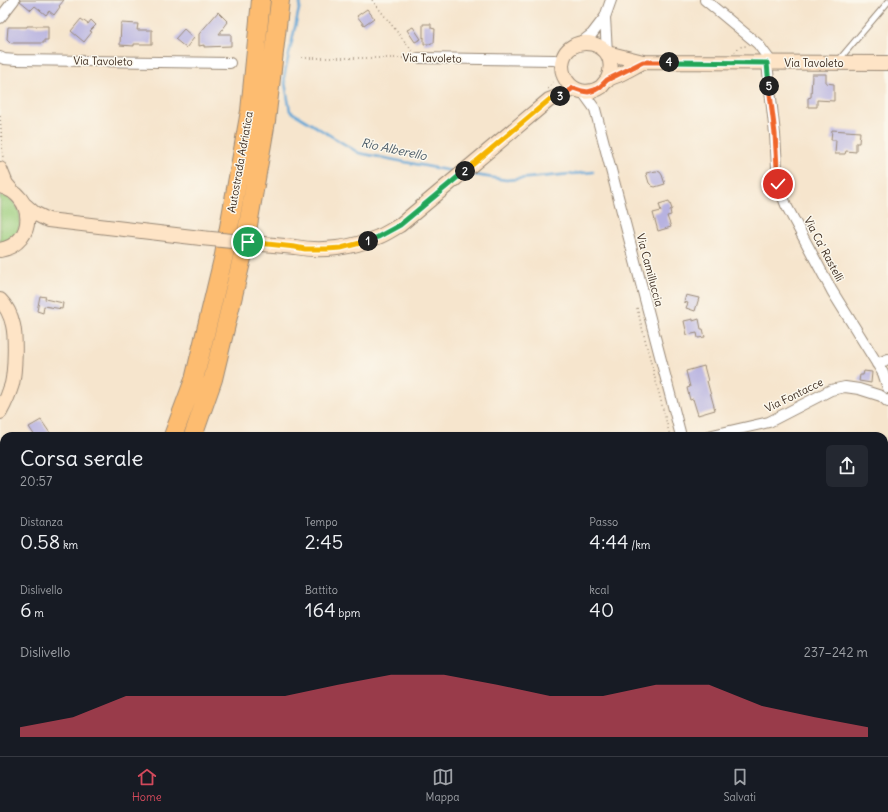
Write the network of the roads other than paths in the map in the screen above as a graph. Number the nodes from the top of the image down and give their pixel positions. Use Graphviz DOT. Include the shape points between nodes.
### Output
graph roads {
  1 [pos="14,0"];
  2 [pos="261,0"];
  3 [pos="280,0"];
  4 [pos="611,0"];
  5 [pos="705,0"];
  6 [pos="888,2"];
  7 [pos="605,17"];
  8 [pos="0,18"];
  9 [pos="578,44"];
  10 [pos="607,53"];
  11 [pos="0,57"];
  12 [pos="418,58"];
  13 [pos="643,62"];
  14 [pos="230,63"];
  15 [pos="769,63"];
  16 [pos="836,63"];
  17 [pos="888,63"];
  18 [pos="559,74"];
  19 [pos="604,84"];
  20 [pos="578,89"];
  21 [pos="549,100"];
  22 [pos="595,109"];
  23 [pos="2,165"];
  24 [pos="6,189"];
  25 [pos="25,205"];
  26 [pos="48,220"];
  27 [pos="25,230"];
  28 [pos="0,250"];
  29 [pos="0,300"];
  30 [pos="888,359"];
  31 [pos="877,364"];
  32 [pos="888,388"];
  33 [pos="888,402"];
  34 [pos="0,412"];
  35 [pos="174,432"];
  36 [pos="194,432"];
  37 [pos="680,432"];
  38 [pos="725,432"];
  1 -- 8 [label="street"];
  2 -- 35 [label="highway, Autostrada Adriatica" via="250,111 224,255 194,380"];
  3 -- 36 [label="highway, Autostrada Adriatica" via="266,121 243,254 213,379"];
  4 -- 7 [label="street"];
  5 -- 15 [label="street" via="758,44"];
  6 -- 16 [label="lane"];
  7 -- 9 [label="street" via="592,34"];
  7 -- 10 [label="street"];
  9 -- 10 [label="main road" via="595,44"];
  9 -- 18 [label="main road" via="566,54"];
  10 -- 13 [label="main road, Via Tavoleto"];
  10 -- 19 [label="main road" via="611,67"];
  11 -- 14 [label="street, Via Tavoleto" via="16,60"];
  12 -- 18 [label="street, Via Tavoleto" via="554,60"];
  13 -- 15 [label="main road, Via Tavoleto"];
  13 -- 19 [label="main road, Via Tavoleto"];
  15 -- 16 [label="main road, Via Tavoleto"];
  15 -- 31 [label="street, Via Ca' Rastelli" via="778,184 786,205 832,291"];
  16 -- 17 [label="main road, Via Tavoleto"];
  18 -- 20 [label="main road" via="568,84"];
  18 -- 21 [label="main road"];
  19 -- 20 [label="main road" via="588,92"];
  19 -- 22 [label="street, Via Camilluccia"];
  20 -- 21 [label="main road"];
  20 -- 22 [label="street, Via Camilluccia"];
  21 -- 26 [label="main road, bridge" via="400,225 378,237 341,248 312,249"];
  22 -- 37 [label="street, Via Camilluccia"];
  23 -- 24 [label="main road"];
  24 -- 25 [label="main road"];
  25 -- 26 [label="main road"];
  25 -- 27 [label="main road"];
  26 -- 27 [label="main road"];
  27 -- 28 [label="main road" via="17,242"];
  29 -- 34 [label="main road" via="13,324 15,351 12,382"];
  30 -- 31 [label="street"];
  31 -- 32 [label="street, Via Ca' Rastelli"];
  33 -- 38 [label="street, Via Fontacce" via="859,388 830,390 769,422"];
}
